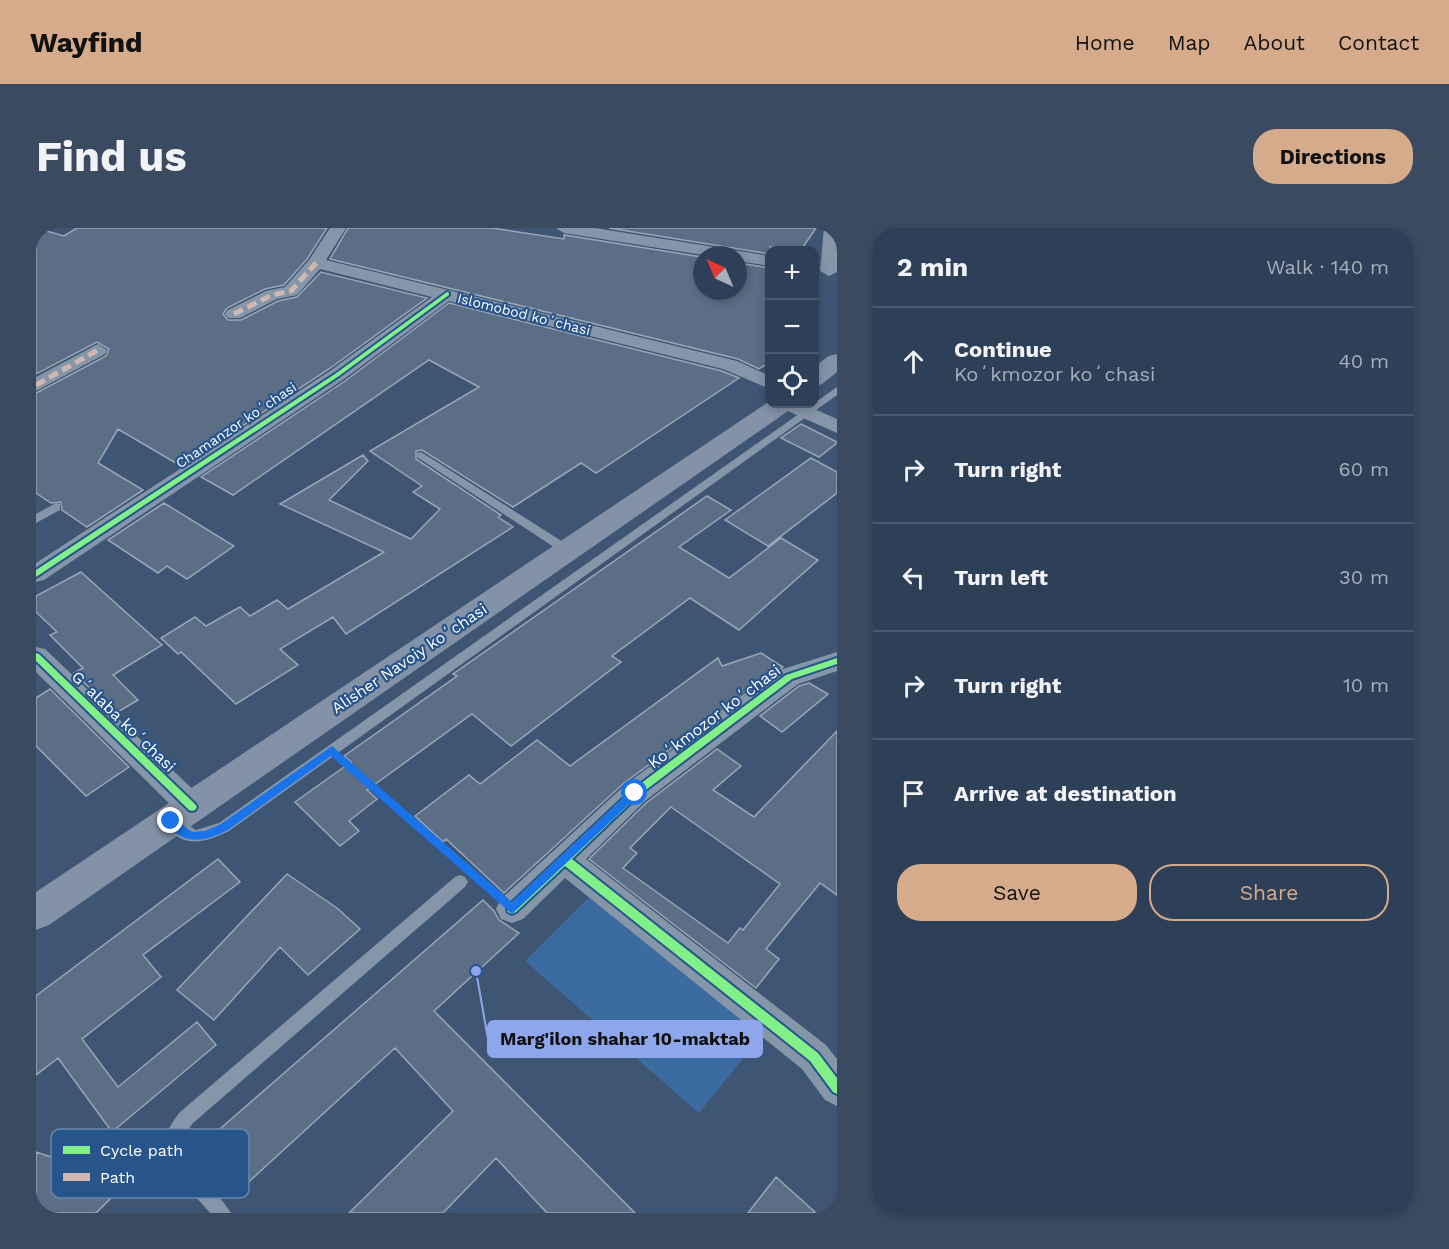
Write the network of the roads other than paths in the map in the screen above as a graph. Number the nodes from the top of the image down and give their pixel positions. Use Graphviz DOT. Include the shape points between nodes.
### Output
graph roads {
  1 [pos="338,228"];
  2 [pos="564,228"];
  3 [pos="832,228"];
  4 [pos="693,248"];
  5 [pos="747,257"];
  6 [pos="765,260"];
  7 [pos="316,263"];
  8 [pos="827,271"];
  9 [pos="447,294"];
  10 [pos="234,314"];
  11 [pos="98,350"];
  12 [pos="837,361"];
  13 [pos="819,375"];
  14 [pos="765,381"];
  15 [pos="36,385"];
  16 [pos="837,390"];
  17 [pos="819,396"];
  18 [pos="789,408"];
  19 [pos="796,408"];
  20 [pos="837,427"];
  21 [pos="421,455"];
  22 [pos="56,507"];
  23 [pos="36,519"];
  24 [pos="584,549"];
  25 [pos="36,574"];
  26 [pos="36,656"];
  27 [pos="835,664"];
  28 [pos="181,814"];
  29 [pos="565,860"];
  30 [pos="460,882"];
  31 [pos="512,909"];
  32 [pos="36,913"];
  33 [pos="837,1088"];
  34 [pos="177,1129"];
  35 [pos="211,1198"];
  36 [pos="222,1213"];
  1 -- 7 [label="street"];
  2 -- 4 [label="street"];
  3 -- 8 [label="street"];
  5 -- 6 [label="street"];
  7 -- 9 [label="street, Islomobod koʻchasi"];
  7 -- 10 [label="street" via="291,291"];
  9 -- 14 [label="street, Islomobod koʻchasi" via="707,358"];
  9 -- 25 [label="street, Chamanzor koʻchasi" via="337,375"];
  11 -- 15 [label="street"];
  12 -- 13 [label="main road"];
  16 -- 17 [label="lane"];
  18 -- 24 [label="main road, Alisher Navoiy koʻchasi"];
  19 -- 20 [label="street"];
  21 -- 24 [label="lane"];
  22 -- 23 [label="lane"];
  24 -- 28 [label="main road, Alisher Navoiy koʻchasi"];
  24 -- 28 [label="lane" via="332,750 224,827 206,836 192,837 183,833"];
  26 -- 28 [label="street, Gʻalaba koʻchasi"];
  27 -- 29 [label="street, Koʻkmozor koʻchasi" via="789,677 635,793"];
  28 -- 32 [label="main road, Alisher Navoiy koʻchasi"];
  29 -- 31 [label="street, Koʻkmozor koʻchasi"];
  29 -- 33 [label="street" via="814,1057"];
  30 -- 34 [label="lane"];
  35 -- 36 [label="lane"];
}
